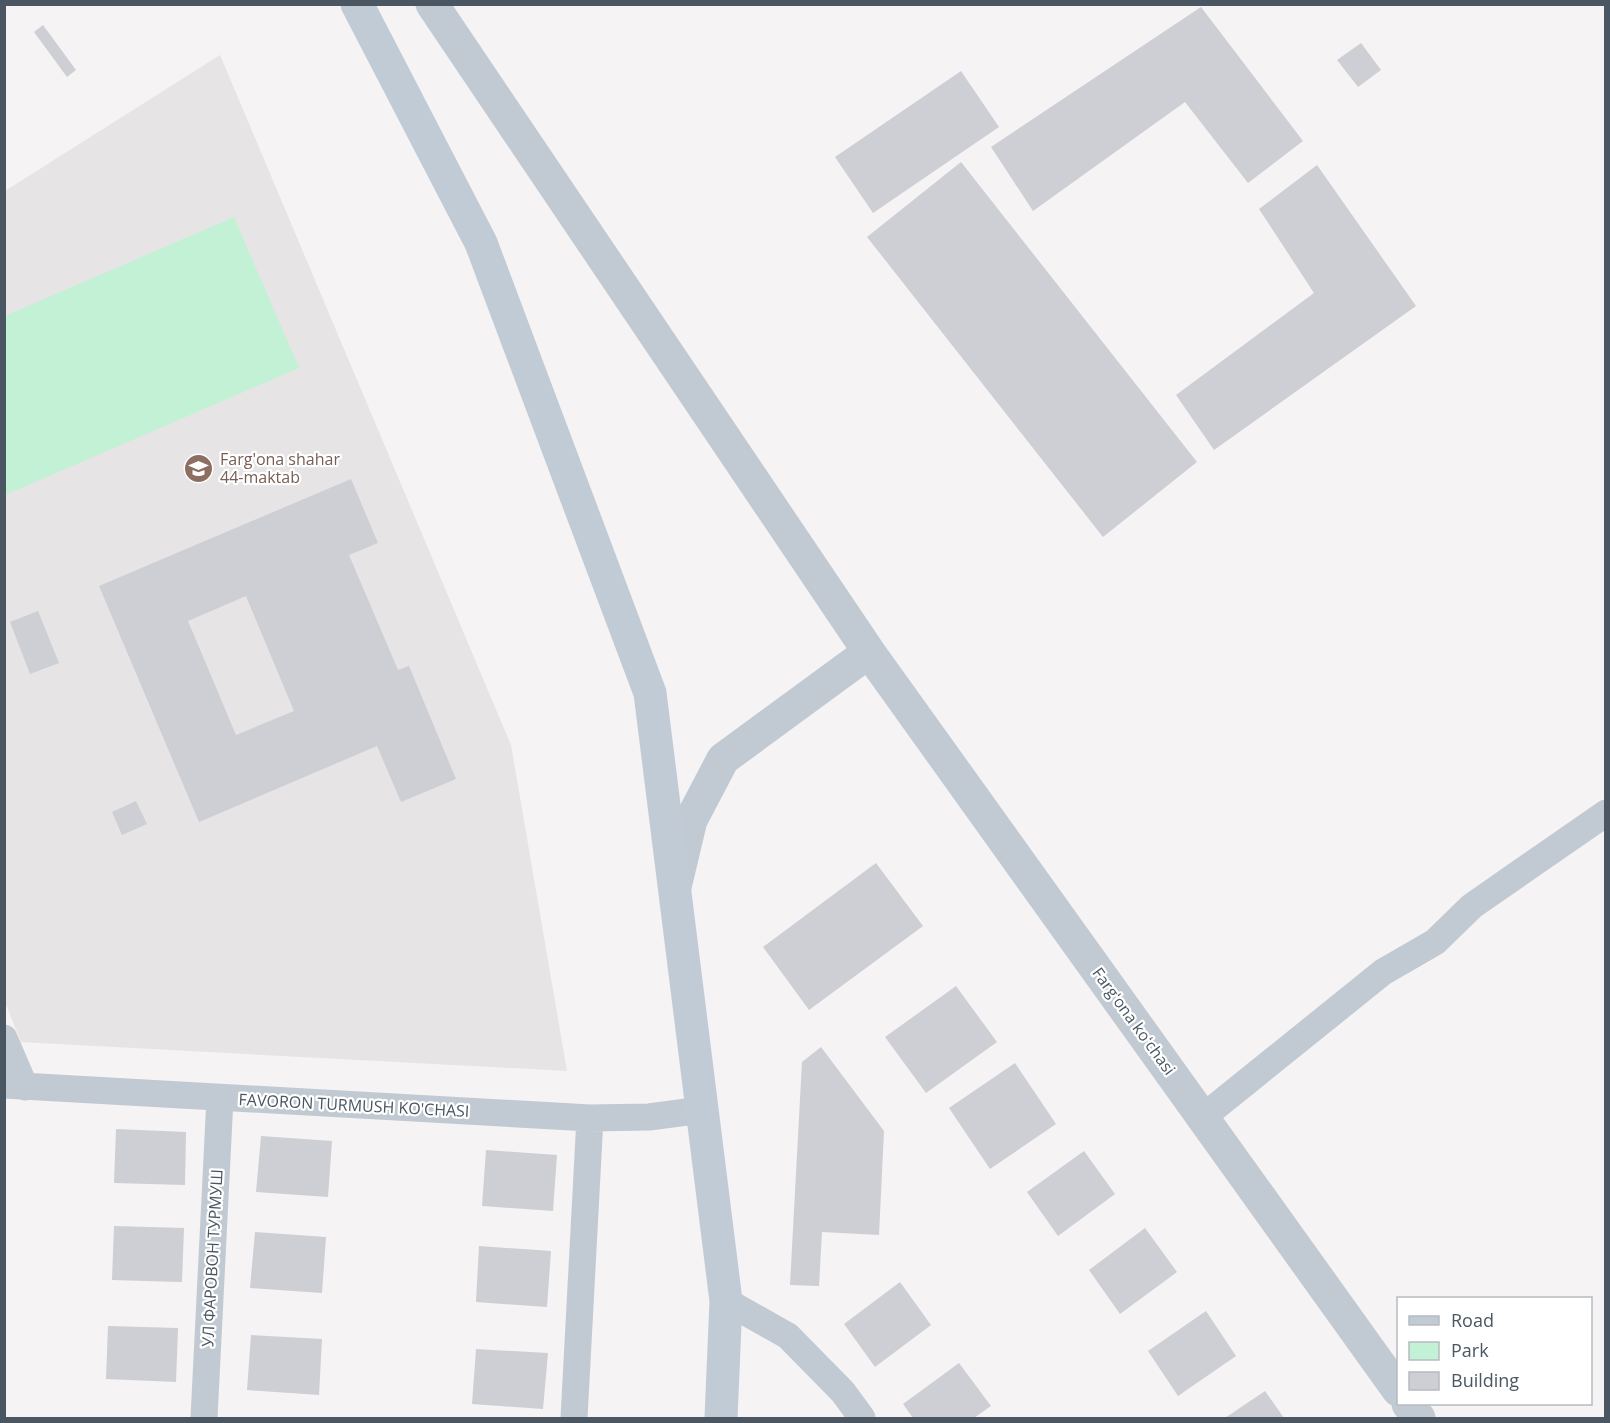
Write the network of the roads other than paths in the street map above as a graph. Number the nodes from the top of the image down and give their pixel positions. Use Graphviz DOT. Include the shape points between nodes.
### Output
graph roads {
  1 [pos="357,4"];
  2 [pos="432,4"];
  3 [pos="869,652"];
  4 [pos="1605,813"];
  5 [pos="675,890"];
  6 [pos="4,1038"];
  7 [pos="15,1086"];
  8 [pos="220,1098"];
  9 [pos="702,1110"];
  10 [pos="1203,1117"];
  11 [pos="590,1118"];
  12 [pos="726,1301"];
  13 [pos="1397,1389"];
  14 [pos="1409,1405"];
  15 [pos="204,1419"];
  16 [pos="574,1419"];
  17 [pos="721,1419"];
  18 [pos="862,1419"];
  19 [pos="1419,1419"];
  1 -- 5 [label="main road" via="481,243 650,693"];
  2 -- 3 [label="street, Fargʻona koʻchasi"];
  3 -- 5 [label="street" via="723,759 691,820"];
  3 -- 10 [label="street, Fargʻona koʻchasi"];
  4 -- 10 [label="street" via="1472,906 1435,942 1383,972"];
  5 -- 9 [label="main road"];
  6 -- 7 [label="street"];
  7 -- 8 [label="street, FAVORON TURMUSH KO'CHASI"];
  8 -- 11 [label="street, FAVORON TURMUSH KO'CHASI"];
  8 -- 15 [label="street, УЛ ФАРОВОН ТУРМУШ"];
  9 -- 11 [label="street, FAVORON TURMUSH KO'CHASI" via="649,1117"];
  9 -- 12 [label="main road"];
  10 -- 13 [label="street, Fargʻona koʻchasi"];
  11 -- 16 [label="street"];
  12 -- 17 [label="main road"];
  12 -- 18 [label="street" via="788,1336 843,1392"];
  14 -- 19 [label="street"];
}
